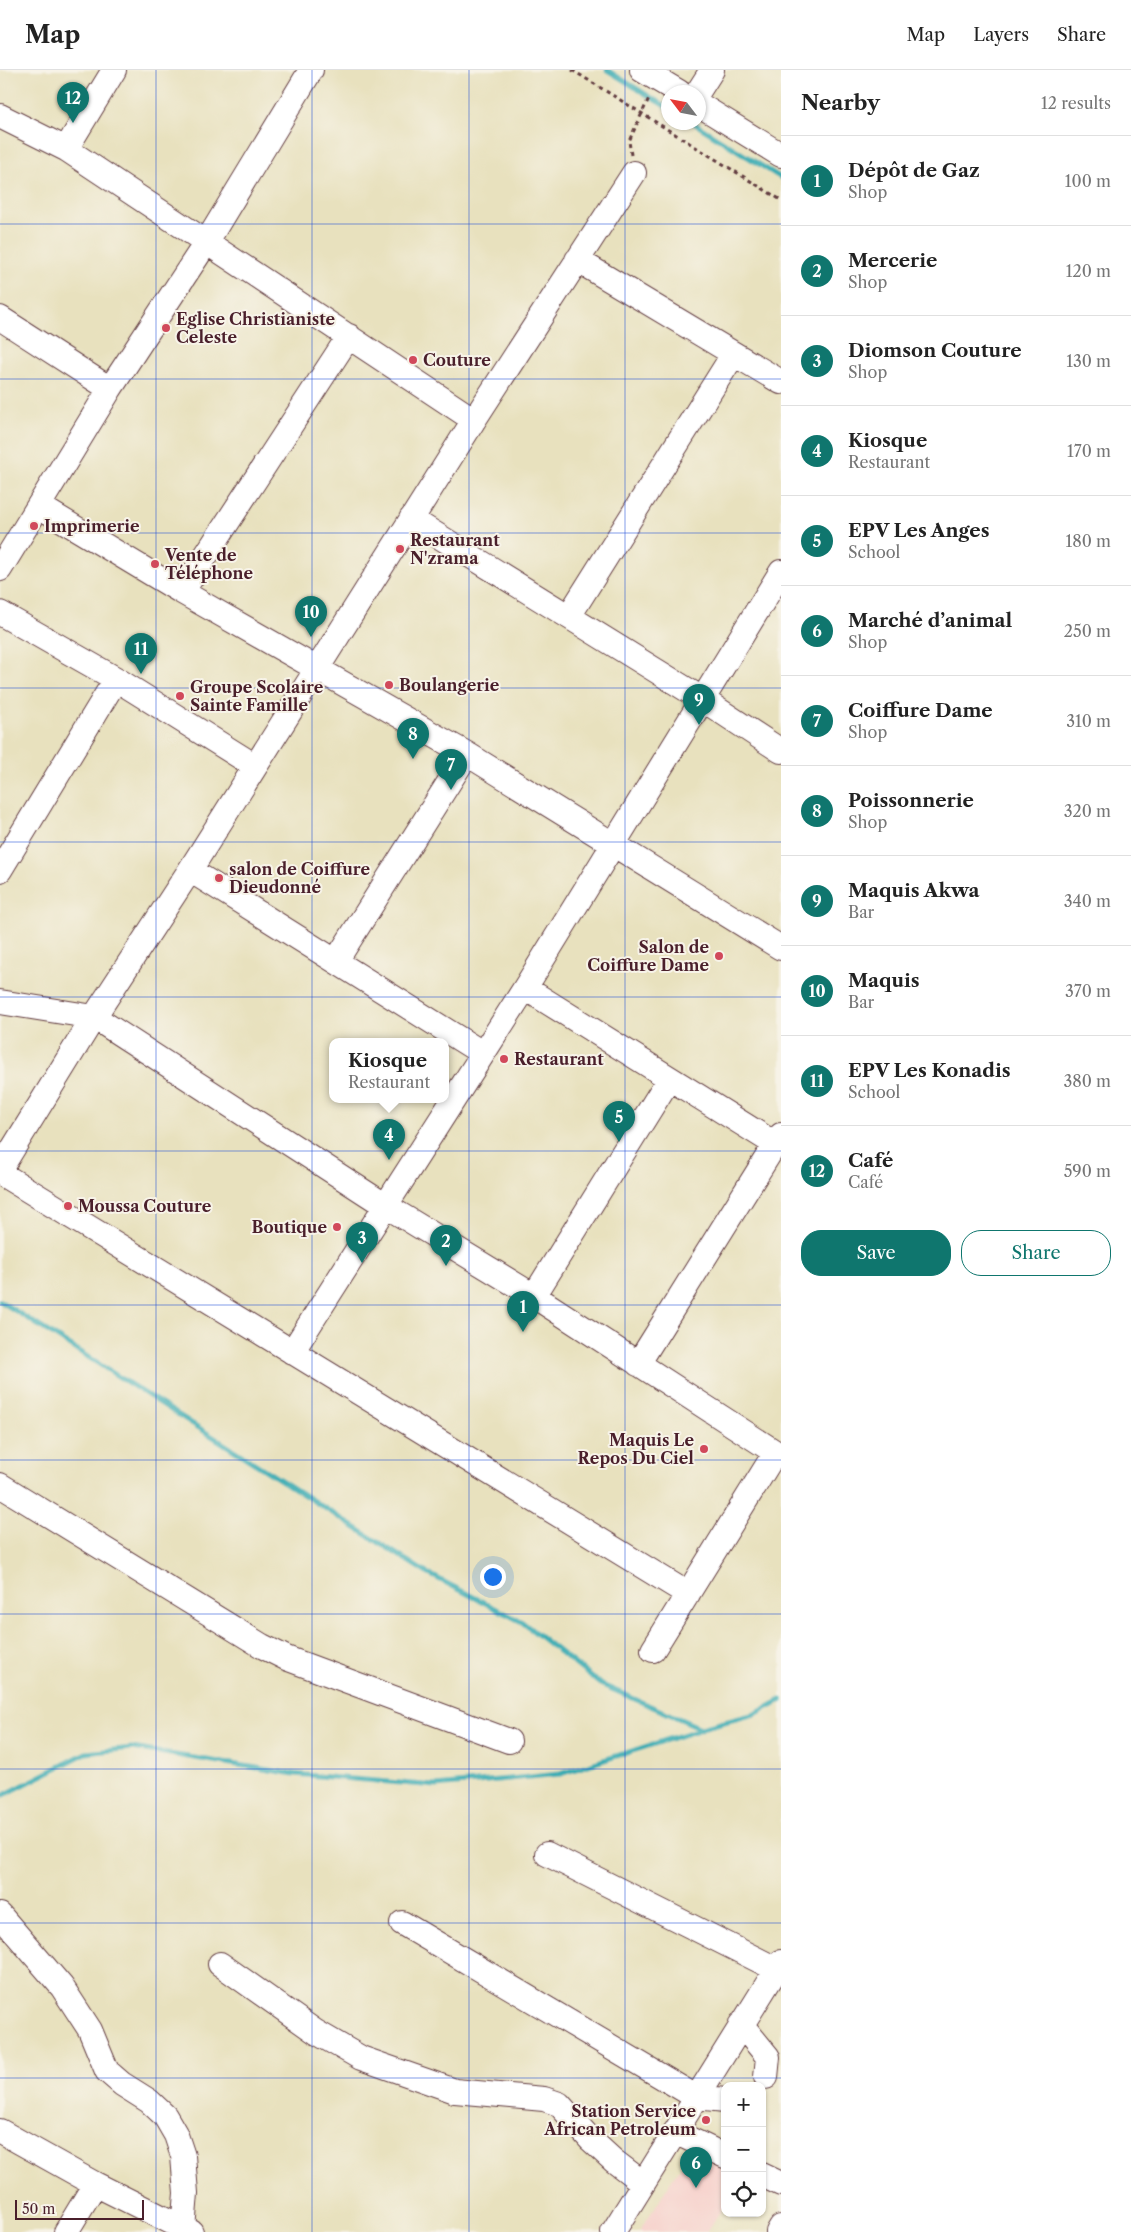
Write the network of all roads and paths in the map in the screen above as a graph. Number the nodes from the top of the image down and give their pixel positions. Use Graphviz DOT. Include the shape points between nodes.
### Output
graph roads {
  1 [pos="114,70"];
  2 [pos="311,70"];
  3 [pos="572,70"];
  4 [pos="642,70"];
  5 [pos="712,70"];
  6 [pos="667,85"];
  7 [pos="702,85"];
  8 [pos="645,105"];
  9 [pos="706,109"];
  10 [pos="642,112"];
  11 [pos="0,116"];
  12 [pos="66,149"];
  13 [pos="781,155"];
  14 [pos="634,173"];
  15 [pos="781,200"];
  16 [pos="206,243"];
  17 [pos="577,260"];
  18 [pos="0,318"];
  19 [pos="349,336"];
  20 [pos="732,355"];
  21 [pos="781,382"];
  22 [pos="110,389"];
  23 [pos="474,420"];
  24 [pos="39,506"];
  25 [pos="411,518"];
  26 [pos="0,569"];
  27 [pos="781,573"];
  28 [pos="182,592"];
  29 [pos="0,613"];
  30 [pos="569,616"];
  31 [pos="318,668"];
  32 [pos="116,679"];
  33 [pos="702,699"];
  34 [pos="781,751"];
  35 [pos="467,754"];
  36 [pos="255,766"];
  37 [pos="614,843"];
  38 [pos="0,870"];
  39 [pos="190,870"];
  40 [pos="781,948"];
  41 [pos="336,961"];
  42 [pos="524,988"];
  43 [pos="0,1002"];
  44 [pos="94,1017"];
  45 [pos="482,1053"];
  46 [pos="669,1079"];
  47 [pos="778,1139"];
  48 [pos="386,1206"];
  49 [pos="534,1296"];
  50 [pos="292,1352"];
  51 [pos="638,1364"];
  52 [pos="778,1454"];
  53 [pos="0,1485"];
  54 [pos="688,1594"];
  55 [pos="653,1650"];
  56 [pos="509,1741"];
  57 [pos="547,1854"];
  58 [pos="0,1915"];
  59 [pos="402,1923"];
  60 [pos="220,1964"];
  61 [pos="776,1979"];
  62 [pos="742,2024"];
  63 [pos="766,2077"];
  64 [pos="696,2097"];
  65 [pos="721,2100"];
  66 [pos="0,2131"];
  67 [pos="675,2132"];
  68 [pos="721,2154"];
  69 [pos="766,2177"];
  70 [pos="643,2183"];
  71 [pos="96,2184"];
  72 [pos="781,2184"];
  73 [pos="781,2227"];
  74 [pos="621,2229"];
  75 [pos="185,2231"];
  76 [pos="66,2232"];
  77 [pos="778,2232"];
  1 -- 12 [label="street"];
  2 -- 16 [label="street"];
  3 -- 10 [label="path"];
  4 -- 6 [label="street"];
  5 -- 7 [label="street"];
  8 -- 10 [label="path"];
  9 -- 13 [label="street"];
  10 -- 14 [label="path" via="629,141"];
  10 -- 15 [label="path"];
  11 -- 12 [label="street"];
  12 -- 16 [label="street"];
  14 -- 17 [label="street"];
  16 -- 19 [label="street"];
  16 -- 22 [label="street"];
  17 -- 20 [label="street"];
  17 -- 23 [label="street"];
  18 -- 22 [label="street"];
  19 -- 23 [label="street"];
  19 -- 28 [label="street"];
  20 -- 21 [label="street"];
  20 -- 30 [label="street"];
  22 -- 24 [label="street"];
  23 -- 25 [label="street"];
  24 -- 26 [label="street"];
  24 -- 28 [label="street"];
  25 -- 30 [label="street"];
  25 -- 31 [label="street"];
  27 -- 33 [label="street"];
  28 -- 31 [label="street"];
  29 -- 32 [label="street"];
  30 -- 33 [label="street"];
  31 -- 35 [label="street"];
  31 -- 36 [label="street"];
  32 -- 36 [label="street"];
  32 -- 38 [label="street"];
  33 -- 34 [label="street"];
  33 -- 37 [label="street"];
  35 -- 37 [label="street"];
  35 -- 41 [label="street"];
  36 -- 39 [label="street"];
  37 -- 40 [label="street"];
  37 -- 42 [label="street"];
  39 -- 41 [label="street"];
  39 -- 44 [label="street"];
  41 -- 45 [label="street"];
  42 -- 45 [label="street"];
  42 -- 46 [label="street"];
  43 -- 44 [label="street"];
  44 -- 48 [label="street"];
  44 -- 50 [label="street" via="1,1168 5,1176"];
  45 -- 48 [label="street"];
  46 -- 47 [label="street"];
  46 -- 49 [label="street"];
  47 -- 51 [label="street"];
  48 -- 49 [label="street"];
  48 -- 50 [label="street"];
  49 -- 51 [label="street"];
  50 -- 54 [label="street"];
  51 -- 52 [label="street"];
  52 -- 54 [label="street"];
  53 -- 56 [label="street" via="262,1646 286,1658"];
  54 -- 55 [label="street"];
  57 -- 61 [label="street"];
  58 -- 75 [label="street" via="62,1987 90,2030 107,2071 165,2116 183,2156"];
  59 -- 64 [label="street"];
  60 -- 70 [label="street" via="316,2032 362,2058 455,2092 544,2099 559,2104 591,2140"];
  61 -- 62 [label="street"];
  62 -- 63 [label="street" via="768,2057"];
  62 -- 64 [label="street"];
  64 -- 65 [label="street"];
  64 -- 67 [label="street"];
  66 -- 71 [label="street"];
  67 -- 68 [label="street"];
  67 -- 70 [label="street"];
  69 -- 72 [label="street"];
  70 -- 74 [label="street"];
  71 -- 75 [label="street"];
  71 -- 76 [label="street"];
  73 -- 77 [label="street"];
}
